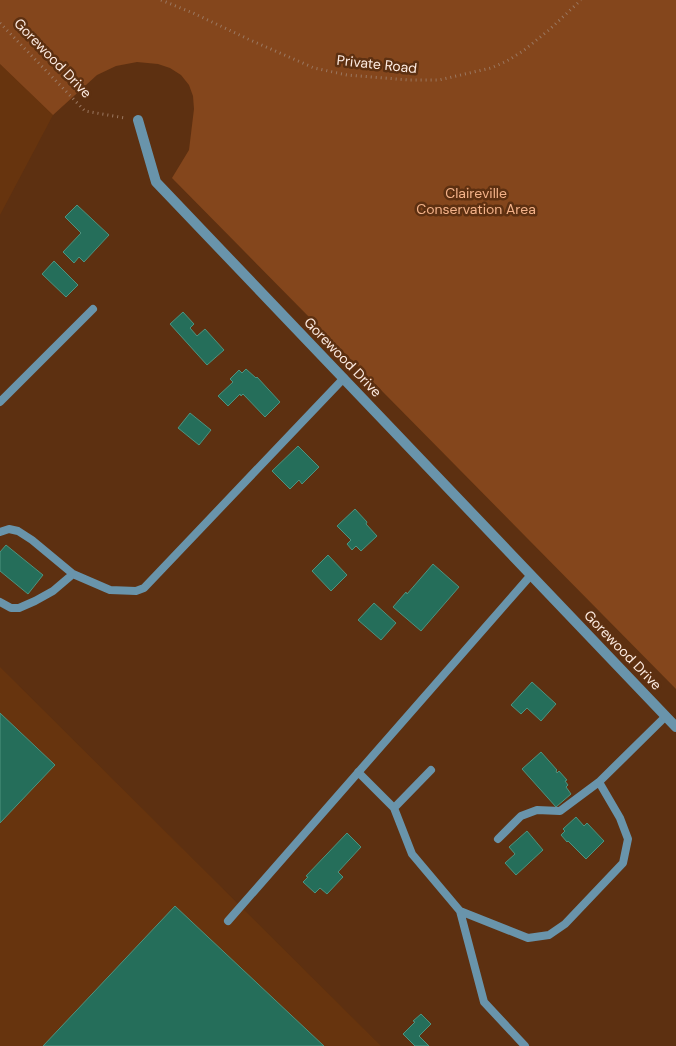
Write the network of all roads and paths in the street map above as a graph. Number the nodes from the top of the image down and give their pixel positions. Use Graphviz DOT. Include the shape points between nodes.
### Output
graph roads {
  1 [pos="161,0"];
  2 [pos="581,0"];
  3 [pos="0,22"];
  4 [pos="138,120"];
  5 [pos="93,309"];
  6 [pos="344,378"];
  7 [pos="0,402"];
  8 [pos="0,532"];
  9 [pos="72,574"];
  10 [pos="531,574"];
  11 [pos="0,602"];
  12 [pos="666,716"];
  13 [pos="676,726"];
  14 [pos="431,770"];
  15 [pos="358,772"];
  16 [pos="599,782"];
  17 [pos="394,808"];
  18 [pos="498,839"];
  19 [pos="460,911"];
  20 [pos="228,921"];
  21 [pos="525,1046"];
  1 -- 2 [label="path, Private Road" via="314,68 347,75 439,80 507,61 549,30"];
  3 -- 4 [label="path, Gorewood Drive" via="85,111"];
  4 -- 6 [label="street, Gorewood Drive" via="156,182"];
  5 -- 7 [label="lane"];
  6 -- 9 [label="lane" via="144,588 136,591 110,590"];
  6 -- 10 [label="street, Gorewood Drive"];
  8 -- 9 [label="lane" via="18,531"];
  9 -- 11 [label="lane" via="53,590 19,608"];
  10 -- 12 [label="street, Gorewood Drive"];
  10 -- 15 [label="lane"];
  12 -- 13 [label="street, Gorewood Drive"];
  12 -- 16 [label="lane"];
  14 -- 17 [label="lane"];
  15 -- 17 [label="lane"];
  15 -- 20 [label="lane"];
  16 -- 18 [label="lane" via="560,811 536,810 521,816"];
  16 -- 19 [label="lane" via="628,839 623,863 565,924 549,936 528,938"];
  17 -- 19 [label="lane" via="412,854"];
  19 -- 21 [label="lane" via="484,1002"];
}
